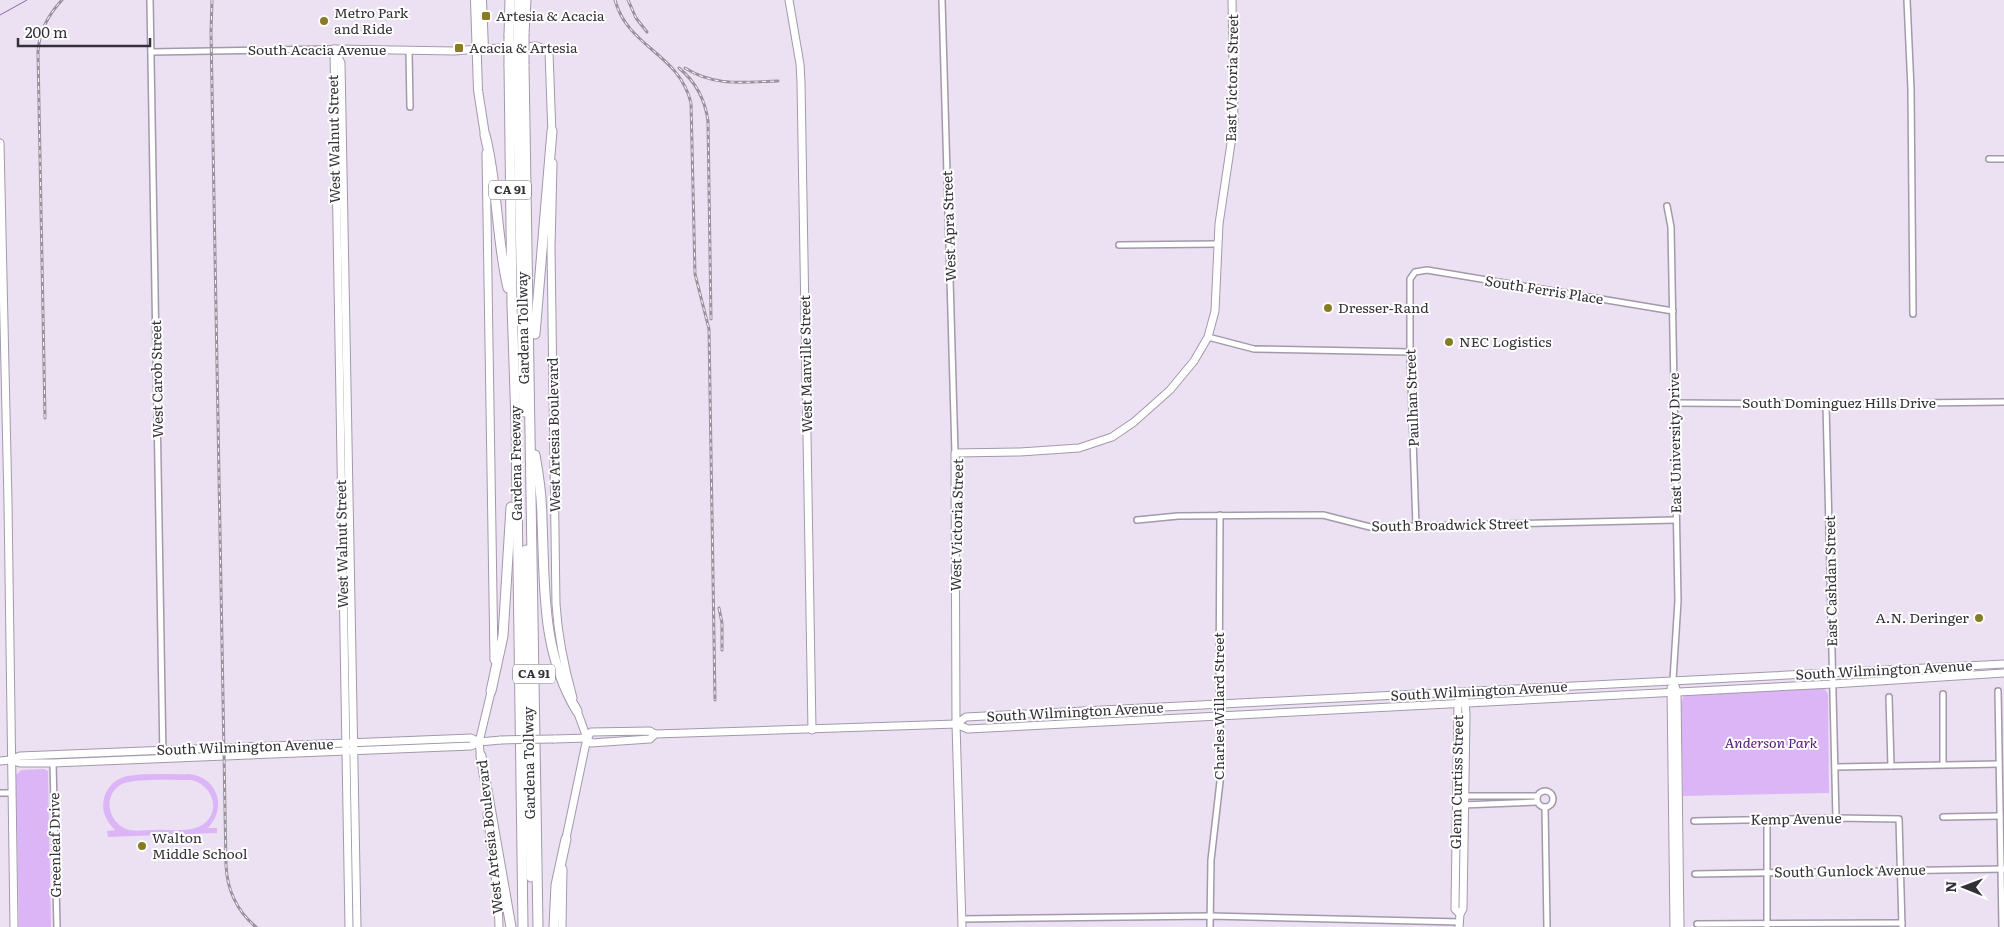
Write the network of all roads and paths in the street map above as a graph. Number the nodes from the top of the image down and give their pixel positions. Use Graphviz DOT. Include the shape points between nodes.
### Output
graph roads {
  1 [pos="150,0"];
  2 [pos="474,0"];
  3 [pos="482,0"];
  4 [pos="510,0"];
  5 [pos="519,0"];
  6 [pos="526,0"];
  7 [pos="789,0"];
  8 [pos="942,0"];
  9 [pos="1232,0"];
  10 [pos="1907,0"];
  11 [pos="517,35"];
  12 [pos="480,49"];
  13 [pos="334,50"];
  14 [pos="409,50"];
  15 [pos="151,52"];
  16 [pos="517,64"];
  17 [pos="509,76"];
  18 [pos="410,108"];
  19 [pos="552,131"];
  20 [pos="484,136"];
  21 [pos="0,142"];
  22 [pos="1230,156"];
  23 [pos="1989,159"];
  24 [pos="2004,159"];
  25 [pos="1667,206"];
  26 [pos="1,221"];
  27 [pos="1217,244"];
  28 [pos="1119,245"];
  29 [pos="1415,272"];
  30 [pos="512,305"];
  31 [pos="1673,311"];
  32 [pos="1913,314"];
  33 [pos="1208,337"];
  34 [pos="1410,352"];
  35 [pos="531,384"];
  36 [pos="2004,402"];
  37 [pos="1674,403"];
  38 [pos="1826,404"];
  39 [pos="530,420"];
  40 [pos="516,422"];
  41 [pos="955,453"];
  42 [pos="1220,515"];
  43 [pos="1137,520"];
  44 [pos="1676,520"];
  45 [pos="1416,526"];
  46 [pos="2004,664"];
  47 [pos="2004,673"];
  48 [pos="1833,674"];
  49 [pos="1673,680"];
  50 [pos="1833,684"];
  51 [pos="491,691"];
  52 [pos="1998,691"];
  53 [pos="1462,692"];
  54 [pos="1673,692"];
  55 [pos="1943,694"];
  56 [pos="1889,697"];
  57 [pos="1466,703"];
  58 [pos="1219,704"];
  59 [pos="1458,704"];
  60 [pos="577,711"];
  61 [pos="1220,716"];
  62 [pos="956,724"];
  63 [pos="812,730"];
  64 [pos="587,738"];
  65 [pos="479,742"];
  66 [pos="349,743"];
  67 [pos="162,750"];
  68 [pos="349,751"];
  69 [pos="481,756"];
  70 [pos="163,758"];
  71 [pos="10,760"];
  72 [pos="0,761"];
  73 [pos="53,763"];
  74 [pos="1943,764"];
  75 [pos="1998,764"];
  76 [pos="1892,766"];
  77 [pos="1836,767"];
  78 [pos="0,793"];
  79 [pos="11,793"];
  80 [pos="1456,796"];
  81 [pos="1465,796"];
  82 [pos="1537,799"];
  83 [pos="1456,805"];
  84 [pos="1465,805"];
  85 [pos="1545,807"];
  86 [pos="2000,816"];
  87 [pos="1943,817"];
  88 [pos="1836,818"];
  89 [pos="1766,820"];
  90 [pos="1694,821"];
  91 [pos="566,839"];
  92 [pos="2002,869"];
  93 [pos="1900,871"];
  94 [pos="1767,872"];
  95 [pos="1695,874"];
  96 [pos="1460,914"];
  97 [pos="1210,916"];
  98 [pos="962,919"];
  99 [pos="1697,924"];
  100 [pos="1460,925"];
  101 [pos="1902,925"];
  102 [pos="1768,926"];
  103 [pos="14,927"];
  104 [pos="56,927"];
  105 [pos="349,927"];
  106 [pos="357,927"];
  107 [pos="499,927"];
  108 [pos="511,927"];
  109 [pos="523,927"];
  110 [pos="528,927"];
  111 [pos="532,927"];
  112 [pos="538,927"];
  113 [pos="554,927"];
  114 [pos="562,927"];
  115 [pos="962,927"];
  116 [pos="1210,927"];
  117 [pos="1547,927"];
  118 [pos="1674,927"];
  119 [pos="1680,927"];
  120 [pos="2002,927"];
  1 -- 15 [label="street, West Carob Street"];
  2 -- 12 [label="main road, West Artesia Boulevard"];
  3 -- 12 [label="main road, West Artesia Boulevard"];
  4 -- 11 [label="highway, Gardena Freeway / CA 91"];
  5 -- 11 [label="highway"];
  6 -- 11 [label="highway, Gardena Freeway / CA 91"];
  7 -- 63 [label="main road, West Manville Street" via="801,82"];
  8 -- 41 [label="street, West Apra Street"];
  9 -- 22 [label="main road, East Victoria Street" via="1234,98"];
  10 -- 32 [label="street"];
  11 -- 16 [label="highway, Gardena Freeway / CA 91, bridge"];
  11 -- 16 [label="highway, Gardena Freeway / CA 91, bridge"];
  12 -- 14 [label="main road, South Acacia Avenue"];
  12 -- 19 [label="main road, West Artesia Boulevard" via="537,46 549,52"];
  12 -- 20 [label="main road, West Artesia Boulevard" via="478,90"];
  13 -- 14 [label="main road, South Acacia Avenue"];
  13 -- 15 [label="street, South Acacia Avenue"];
  13 -- 66 [label="main road, West Walnut Street" via="338,118"];
  14 -- 18 [label="street"];
  15 -- 67 [label="street, West Carob Street"];
  16 -- 17 [label="highway, Gardena Freeway / CA 91"];
  16 -- 35 [label="highway, Gardena Freeway / CA 91"];
  16 -- 111 [label="highway, Gardena Tollway"];
  17 -- 30 [label="highway, Gardena Freeway / CA 91"];
  17 -- 110 [label="highway, Gardena Tollway" via="514,82"];
  19 -- 35 [label="highway"];
  19 -- 60 [label="main road, West Artesia Boulevard" via="550,248 556,604 562,657"];
  20 -- 30 [label="highway" via="491,159 503,266"];
  20 -- 51 [label="main road, West Artesia Boulevard" via="495,653"];
  21 -- 26 [label="main road"];
  22 -- 27 [label="main road, West Victoria Street"];
  23 -- 24 [label="street"];
  25 -- 31 [label="street, East University Drive" via="1671,227"];
  26 -- 71 [label="main road"];
  27 -- 28 [label="street"];
  27 -- 33 [label="main road, West Victoria Street" via="1215,311"];
  29 -- 31 [label="street, South Ferris Place" via="1427,270"];
  29 -- 34 [label="street, Paulhan Street" via="1410,279"];
  30 -- 40 [label="highway, Gardena Freeway / CA 91"];
  31 -- 37 [label="street, East University Drive"];
  33 -- 34 [label="street" via="1254,350"];
  33 -- 41 [label="main road, West Victoria Street" via="1194,361 1170,390 1112,438 1079,448"];
  34 -- 45 [label="street, Paulhan Street"];
  35 -- 39 [label="highway, Gardena Freeway / CA 91"];
  36 -- 38 [label="street, South Dominguez Hills Drive"];
  37 -- 38 [label="street, South Dominguez Hills Drive"];
  37 -- 44 [label="street, East University Drive"];
  38 -- 48 [label="street, East Cashdan Street"];
  39 -- 60 [label="highway" via="539,476 548,633 560,680"];
  39 -- 112 [label="highway, Gardena Freeway / CA 91"];
  40 -- 51 [label="highway" via="503,636"];
  40 -- 109 [label="highway, Gardena Freeway / CA 91"];
  41 -- 62 [label="main road, West Victoria Street"];
  42 -- 43 [label="street, South Broadwick Street"];
  42 -- 45 [label="street, South Broadwick Street" via="1323,515 1370,528"];
  42 -- 58 [label="street, Charles Willard Street"];
  44 -- 45 [label="street, South Broadwick Street"];
  44 -- 49 [label="street, East University Drive" via="1678,605"];
  46 -- 48 [label="main road, South Wilmington Avenue"];
  47 -- 50 [label="main road, South Wilmington Avenue"];
  48 -- 49 [label="main road, South Wilmington Avenue"];
  48 -- 50 [label="street, East Cashdan Street"];
  49 -- 53 [label="main road, South Wilmington Avenue"];
  49 -- 54 [label="main road, East University Drive"];
  50 -- 54 [label="main road, South Wilmington Avenue"];
  50 -- 77 [label="street, East Cashdan Street"];
  51 -- 65 [label="main road, West Artesia Boulevard"];
  52 -- 75 [label="street"];
  53 -- 57 [label="main road, Glenn Curtiss Street"];
  53 -- 58 [label="main road, South Wilmington Avenue"];
  53 -- 59 [label="main road, Glenn Curtiss Street"];
  54 -- 57 [label="main road, South Wilmington Avenue"];
  54 -- 118 [label="main road, East University Drive"];
  54 -- 119 [label="main road, East University Drive"];
  55 -- 74 [label="street"];
  56 -- 76 [label="street"];
  57 -- 59 [label="main road, South Wilmington Avenue"];
  57 -- 81 [label="main road, Glenn Curtiss Street"];
  58 -- 61 [label="street, Charles Willard Street"];
  58 -- 62 [label="main road, South Wilmington Avenue" via="966,717"];
  59 -- 61 [label="main road, South Wilmington Avenue"];
  59 -- 80 [label="main road, Glenn Curtiss Street"];
  60 -- 64 [label="main road, West Artesia Boulevard"];
  61 -- 62 [label="main road, South Wilmington Avenue" via="968,729"];
  61 -- 97 [label="street, Charles Willard Street" via="1222,764 1211,860"];
  62 -- 63 [label="main road, South Wilmington Avenue"];
  62 -- 98 [label="main road, West Victoria Street"];
  63 -- 64 [label="main road, South Wilmington Avenue" via="655,734 650,739 590,742"];
  64 -- 65 [label="main road, South Wilmington Avenue, bridge"];
  64 -- 91 [label="main road"];
  65 -- 66 [label="main road, South Wilmington Avenue" via="471,738"];
  65 -- 68 [label="main road, South Wilmington Avenue" via="471,746"];
  65 -- 69 [label="main road, West Artesia Boulevard"];
  66 -- 67 [label="main road, South Wilmington Avenue"];
  66 -- 68 [label="main road, West Walnut Street"];
  67 -- 70 [label="street, West Carob Street"];
  67 -- 71 [label="main road, South Wilmington Avenue" via="20,756"];
  68 -- 70 [label="main road, South Wilmington Avenue"];
  68 -- 105 [label="main road, West Walnut Street"];
  68 -- 106 [label="main road, West Walnut Street"];
  69 -- 107 [label="main road, West Artesia Boulevard"];
  69 -- 108 [label="highway"];
  70 -- 73 [label="main road, South Wilmington Avenue"];
  71 -- 72 [label="main road, South Wilmington Avenue"];
  71 -- 73 [label="main road, South Wilmington Avenue"];
  71 -- 79 [label="main road"];
  73 -- 104 [label="street, Greenleaf Drive"];
  74 -- 75 [label="street"];
  74 -- 76 [label="street"];
  75 -- 86 [label="street"];
  76 -- 77 [label="street"];
  77 -- 88 [label="street, East Cashdan Street"];
  78 -- 79 [label="street"];
  79 -- 103 [label="main road"];
  80 -- 81 [label="street"];
  80 -- 83 [label="main road, Glenn Curtiss Street"];
  81 -- 82 [label="street"];
  81 -- 84 [label="main road, Glenn Curtiss Street"];
  82 -- 84 [label="street"];
  82 -- 85 [label="street"];
  82 -- 85 [label="street" via="1545,791 1551,793 1552,802"];
  83 -- 84 [label="street"];
  83 -- 96 [label="main road, Glenn Curtiss Street" via="1455,909"];
  84 -- 96 [label="main road, Glenn Curtiss Street" via="1463,909"];
  85 -- 117 [label="street"];
  86 -- 87 [label="street"];
  86 -- 92 [label="street"];
  88 -- 89 [label="street, Kemp Avenue"];
  88 -- 93 [label="street, Kemp Avenue" via="1899,819"];
  89 -- 90 [label="street, Kemp Avenue"];
  89 -- 94 [label="street"];
  91 -- 113 [label="highway" via="556,885"];
  91 -- 114 [label="main road" via="561,892"];
  92 -- 93 [label="street, South Gunlock Avenue"];
  92 -- 120 [label="street"];
  93 -- 94 [label="street, South Gunlock Avenue"];
  93 -- 101 [label="street"];
  94 -- 95 [label="street, South Gunlock Avenue"];
  94 -- 102 [label="street"];
  96 -- 100 [label="main road, Glenn Curtiss Street"];
  97 -- 98 [label="street"];
  97 -- 100 [label="street"];
  97 -- 116 [label="street, Charles Willard Street"];
  98 -- 115 [label="main road, West Victoria Street"];
  99 -- 102 [label="street"];
  101 -- 102 [label="street"];
}
